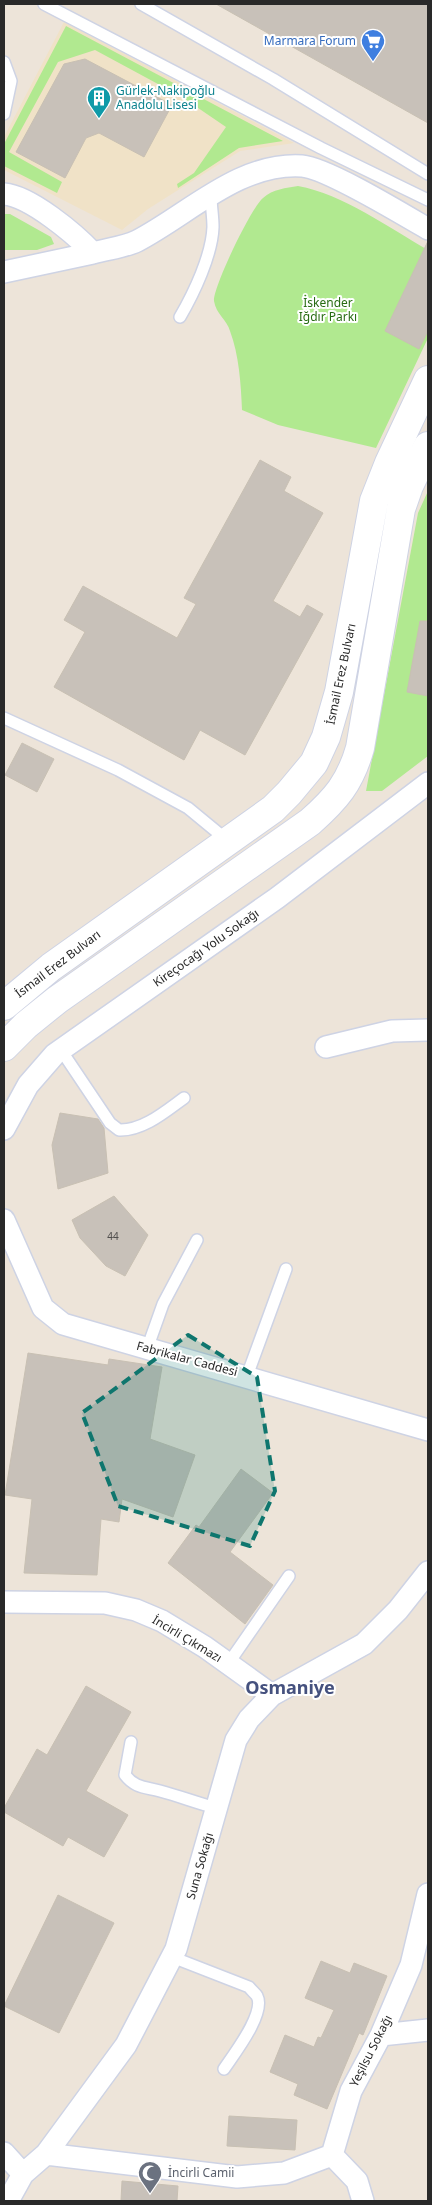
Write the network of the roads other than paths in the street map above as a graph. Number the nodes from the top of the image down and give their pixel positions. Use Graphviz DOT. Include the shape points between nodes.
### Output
graph roads {
  1 [pos="44,4"];
  2 [pos="141,4"];
  3 [pos="4,62"];
  4 [pos="4,114"];
  5 [pos="342,158"];
  6 [pos="428,174"];
  7 [pos="334,178"];
  8 [pos="4,194"];
  9 [pos="211,196"];
  10 [pos="428,200"];
  11 [pos="428,229"];
  12 [pos="93,252"];
  13 [pos="4,272"];
  14 [pos="180,317"];
  15 [pos="428,380"];
  16 [pos="428,446"];
  17 [pos="4,718"];
  18 [pos="428,783"];
  19 [pos="228,841"];
  20 [pos="4,1006"];
  21 [pos="428,1030"];
  22 [pos="326,1046"];
  23 [pos="4,1047"];
  24 [pos="61,1050"];
  25 [pos="184,1098"];
  26 [pos="4,1129"];
  27 [pos="4,1220"];
  28 [pos="197,1240"];
  29 [pos="286,1269"];
  30 [pos="147,1349"];
  31 [pos="247,1376"];
  32 [pos="428,1430"];
  33 [pos="428,1572"];
  34 [pos="289,1576"];
  35 [pos="4,1602"];
  36 [pos="228,1664"];
  37 [pos="272,1695"];
  38 [pos="131,1742"];
  39 [pos="216,1808"];
  40 [pos="428,1894"];
  41 [pos="172,1957"];
  42 [pos="428,2030"];
  43 [pos="381,2035"];
  44 [pos="224,2069"];
  45 [pos="4,2153"];
  46 [pos="46,2154"];
  47 [pos="332,2154"];
  48 [pos="23,2174"];
  49 [pos="8,2201"];
  50 [pos="362,2201"];
  1 -- 5 [label="lane"];
  2 -- 6 [label="lane" via="273,79"];
  3 -- 4 [label="lane" via="11,81"];
  5 -- 7 [label="lane"];
  5 -- 10 [label="lane"];
  7 -- 9 [label="street" via="303,166 276,168 245,177"];
  7 -- 11 [label="street"];
  8 -- 12 [label="street" via="44,212"];
  9 -- 12 [label="street" via="136,242"];
  9 -- 14 [label="lane" via="213,228 208,249 193,294"];
  12 -- 13 [label="street"];
  15 -- 19 [label="street, İsmail Erez Bulvarı" via="374,501 339,692 326,737 314,763 289,793 273,809"];
  16 -- 23 [label="street" via="401,509 360,748 348,780 334,800 310,822 57,1000 26,1024"];
  17 -- 19 [label="lane" via="118,770 188,808"];
  18 -- 24 [label="street, Kireçocağı Yolu Sokağı" via="277,898"];
  19 -- 20 [label="street, İsmail Erez Bulvarı" via="51,967"];
  21 -- 22 [label="street" via="392,1030"];
  24 -- 25 [label="lane" via="114,1128 133,1129"];
  24 -- 26 [label="street, Kireçocağı Yolu Sokağı" via="28,1085"];
  27 -- 30 [label="street, Fabrikalar Caddesi" via="43,1308 63,1324"];
  28 -- 30 [label="lane" via="163,1304"];
  29 -- 31 [label="lane"];
  30 -- 31 [label="street, Fabrikalar Caddesi"];
  31 -- 32 [label="street, Fabrikalar Caddesi"];
  33 -- 37 [label="street, Suna Sokağı" via="398,1610 364,1644"];
  34 -- 36 [label="lane"];
  35 -- 36 [label="street, İncirli Çıkmazı" via="105,1603 136,1610 162,1621"];
  36 -- 37 [label="street, İncirli Çıkmazı"];
  37 -- 39 [label="street, Suna Sokağı" via="236,1740"];
  38 -- 39 [label="lane" via="125,1775 130,1782"];
  39 -- 41 [label="street, Suna Sokağı"];
  40 -- 43 [label="street, Yeşilsu Sokağı" via="411,1965"];
  41 -- 44 [label="lane" via="248,1987 257,1996 255,2017"];
  41 -- 46 [label="street, Suna Sokağı" via="126,2046"];
  42 -- 43 [label="street"];
  43 -- 47 [label="street, Yeşilsu Sokağı" via="351,2091"];
  45 -- 48 [label="street"];
  46 -- 47 [label="street" via="237,2177 284,2173"];
  46 -- 48 [label="street, Suna Sokağı"];
  47 -- 50 [label="street" via="357,2181"];
  48 -- 49 [label="street, Suna Sokağı"];
}
